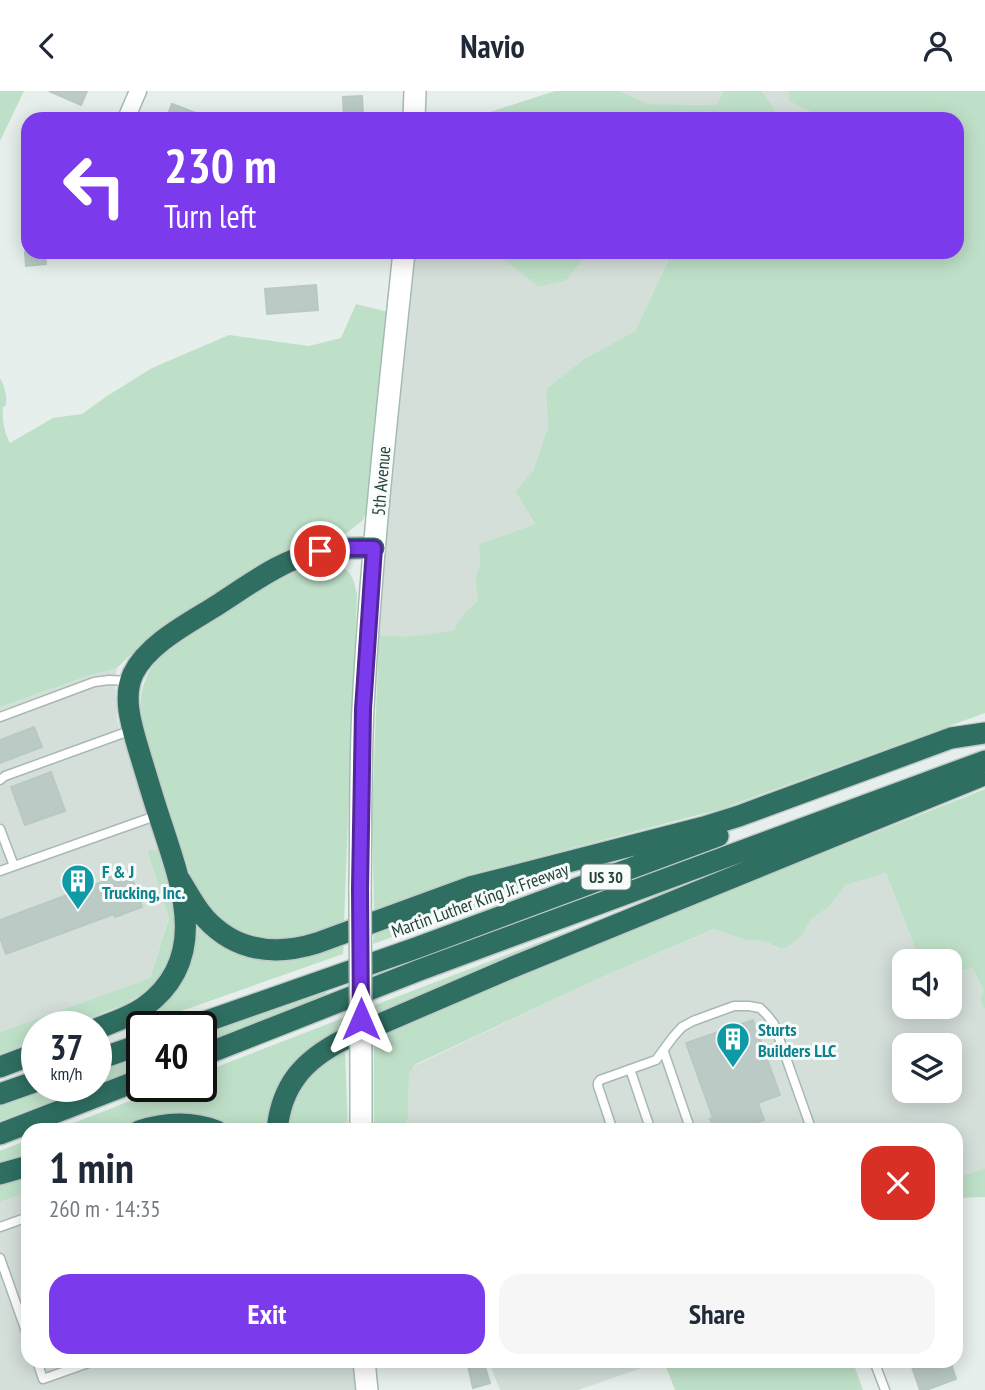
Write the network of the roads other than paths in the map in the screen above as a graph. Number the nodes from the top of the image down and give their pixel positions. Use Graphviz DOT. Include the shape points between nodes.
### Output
graph roads {
  1 [pos="138,91"];
  2 [pos="415,91"];
  3 [pos="129,112"];
  4 [pos="414,112"];
  5 [pos="403,259"];
  6 [pos="374,548"];
  7 [pos="130,681"];
  8 [pos="0,717"];
  9 [pos="132,730"];
  10 [pos="985,735"];
  11 [pos="985,761"];
  12 [pos="985,774"];
  13 [pos="0,780"];
  14 [pos="158,815"];
  15 [pos="0,828"];
  16 [pos="14,866"];
  17 [pos="0,871"];
  18 [pos="180,880"];
  19 [pos="217,1018"];
  20 [pos="112,1023"];
  21 [pos="217,1050"];
  22 [pos="664,1052"];
  23 [pos="21,1059"];
  24 [pos="0,1067"];
  25 [pos="630,1069"];
  26 [pos="126,1085"];
  27 [pos="21,1087"];
  28 [pos="0,1094"];
  29 [pos="28,1123"];
  30 [pos="278,1123"];
  31 [pos="361,1123"];
  32 [pos="610,1123"];
  33 [pos="648,1123"];
  34 [pos="688,1123"];
  35 [pos="809,1123"];
  36 [pos="21,1126"];
  37 [pos="0,1134"];
  38 [pos="21,1168"];
  39 [pos="0,1174"];
  40 [pos="21,1220"];
  41 [pos="0,1227"];
  42 [pos="0,1258"];
  43 [pos="21,1317"];
  44 [pos="39,1368"];
  45 [pos="74,1368"];
  46 [pos="365,1368"];
  47 [pos="877,1368"];
  48 [pos="367,1390"];
  49 [pos="885,1390"];
  1 -- 3 [label="street"];
  2 -- 4 [label="street"];
  5 -- 6 [label="street, 5th Avenue"];
  6 -- 7 [label="highway" via="338,548 289,562 165,639 141,661"];
  6 -- 31 [label="street, 5th Avenue, bridge" via="363,709"];
  7 -- 8 [label="lane" via="94,682"];
  7 -- 9 [label="highway"];
  9 -- 13 [label="lane"];
  9 -- 14 [label="highway"];
  10 -- 18 [label="highway" via="951,738 704,827 470,887 296,949 261,949 227,936 205,918"];
  10 -- 19 [label="highway, Martin Luther King Jr. Freeway / US 30"];
  11 -- 21 [label="highway, US 30"];
  12 -- 30 [label="highway" via="337,1044 298,1074 284,1098"];
  14 -- 16 [label="lane"];
  14 -- 18 [label="highway"];
  15 -- 16 [label="lane"];
  16 -- 17 [label="lane"];
  18 -- 20 [label="highway" via="186,933 176,971 146,1005"];
  22 -- 25 [label="lane" via="656,1060"];
  22 -- 34 [label="lane"];
  22 -- 35 [label="lane" via="682,1027 693,1021 734,1006 760,1008 774,1024"];
  23 -- 24 [label="highway"];
  25 -- 32 [label="lane" via="598,1083"];
  25 -- 33 [label="lane"];
  26 -- 29 [label="highway"];
  27 -- 28 [label="highway"];
  36 -- 37 [label="highway"];
  38 -- 39 [label="highway"];
  40 -- 41 [label="lane"];
  42 -- 43 [label="lane"];
  44 -- 45 [label="lane" via="43,1379"];
  46 -- 48 [label="street"];
  47 -- 49 [label="lane"];
}
